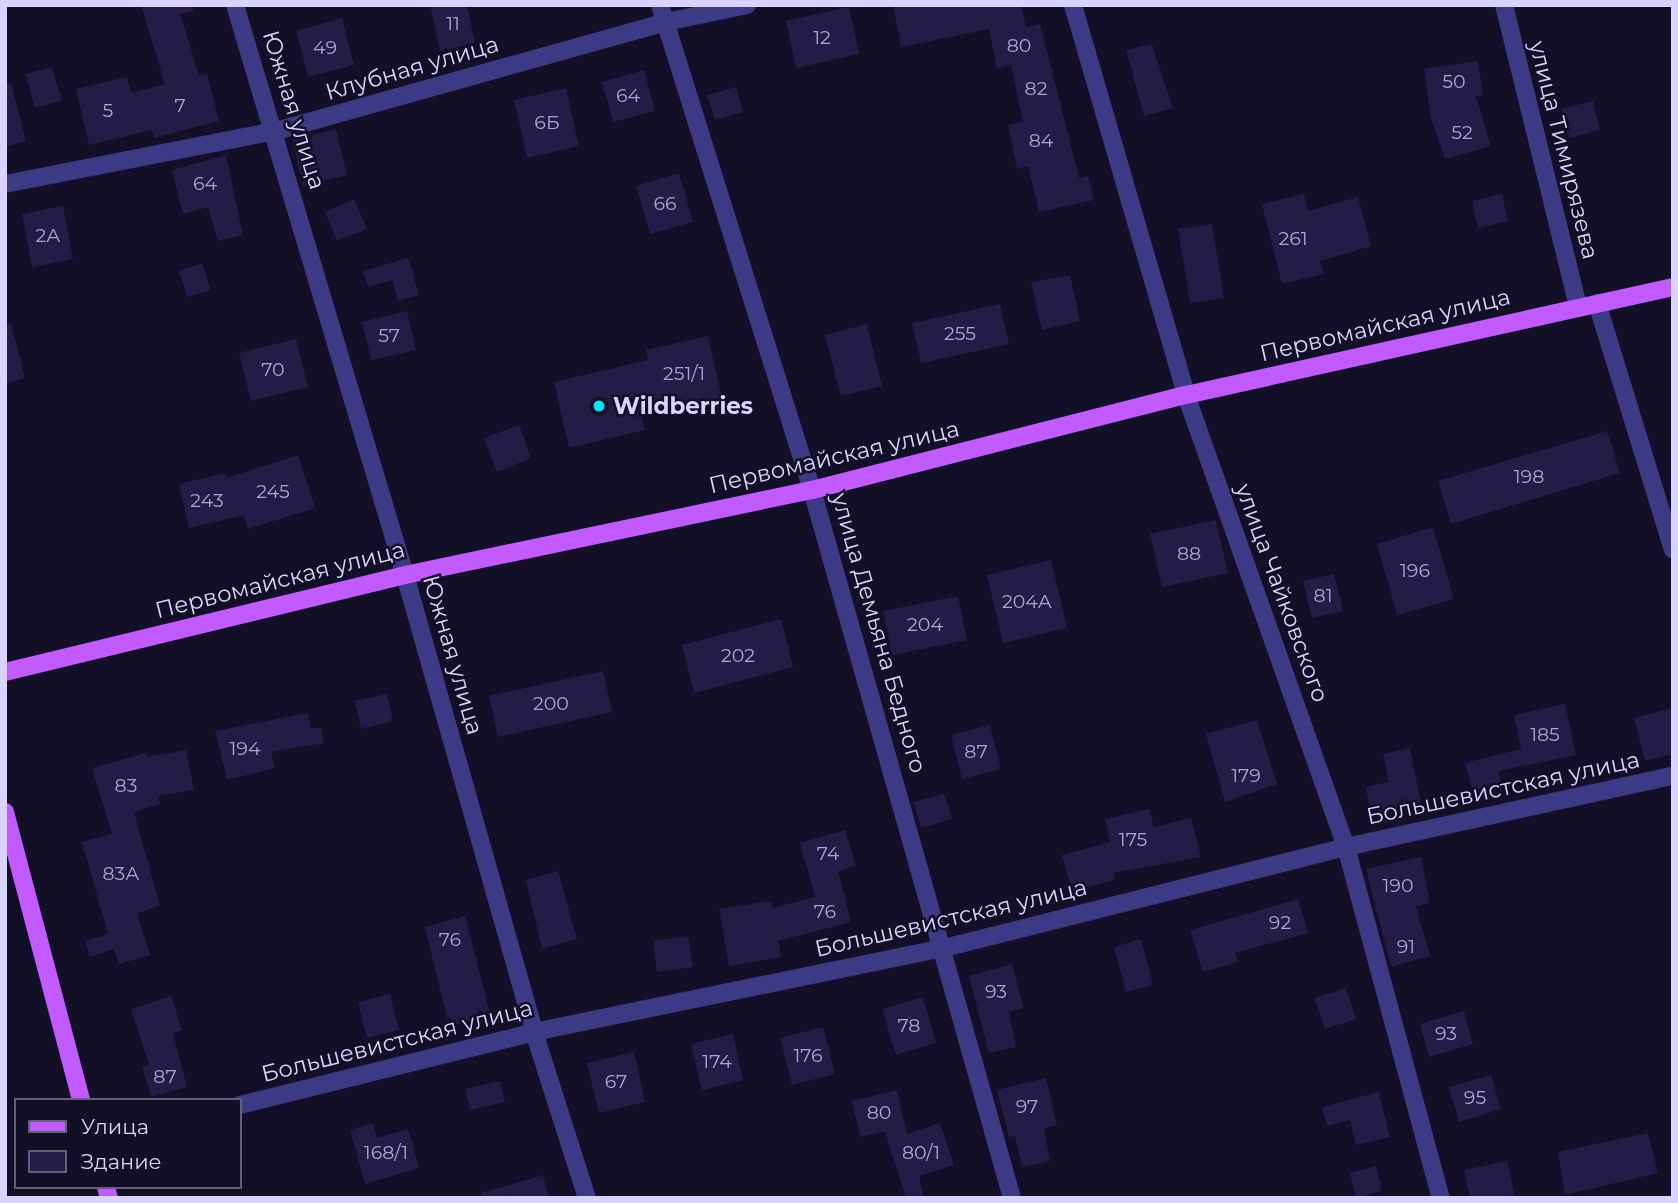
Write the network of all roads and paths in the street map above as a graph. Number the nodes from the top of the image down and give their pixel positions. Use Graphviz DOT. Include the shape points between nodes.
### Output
graph roads {
  1 [pos="235,5"];
  2 [pos="747,5"];
  3 [pos="1073,5"];
  4 [pos="1504,5"];
  5 [pos="663,14"];
  6 [pos="276,131"];
  7 [pos="5,184"];
  8 [pos="1673,287"];
  9 [pos="1597,303"];
  10 [pos="1578,306"];
  11 [pos="1186,396"];
  12 [pos="812,490"];
  13 [pos="1673,550"];
  14 [pos="405,575"];
  15 [pos="5,672"];
  16 [pos="1673,776"];
  17 [pos="5,812"];
  18 [pos="1346,848"];
  19 [pos="944,948"];
  20 [pos="534,1032"];
  21 [pos="80,1098"];
  22 [pos="242,1105"];
  23 [pos="587,1198"];
  24 [pos="1012,1198"];
  25 [pos="1441,1198"];
  1 -- 6 [label="street, Южная улица"];
  2 -- 5 [label="street, Клубная улица"];
  3 -- 11 [label="street, улица Чайковского"];
  4 -- 10 [label="street, улица Тимирязева"];
  5 -- 6 [label="street, Клубная улица"];
  5 -- 12 [label="street, улица Демьяна Бедного"];
  6 -- 7 [label="street, Клубная улица"];
  6 -- 14 [label="street, Южная улица"];
  8 -- 9 [label="main road, Первомайская улица"];
  9 -- 10 [label="main road, Первомайская улица"];
  9 -- 13 [label="street"];
  10 -- 11 [label="main road, Первомайская улица"];
  11 -- 12 [label="main road, Первомайская улица"];
  11 -- 18 [label="street, улица Чайковского"];
  12 -- 14 [label="main road, Первомайская улица"];
  12 -- 19 [label="street, улица Демьяна Бедного"];
  14 -- 15 [label="main road, Первомайская улица"];
  14 -- 20 [label="street, Южная улица"];
  16 -- 18 [label="street, Большевистская улица"];
  17 -- 21 [label="main road"];
  18 -- 19 [label="street, Большевистская улица"];
  18 -- 25 [label="street, улица Чайковского"];
  19 -- 20 [label="street, Большевистская улица"];
  19 -- 24 [label="street, улица Демьяна Бедного"];
  20 -- 22 [label="street, Большевистская улица"];
  20 -- 23 [label="street, Южная улица"];
}
